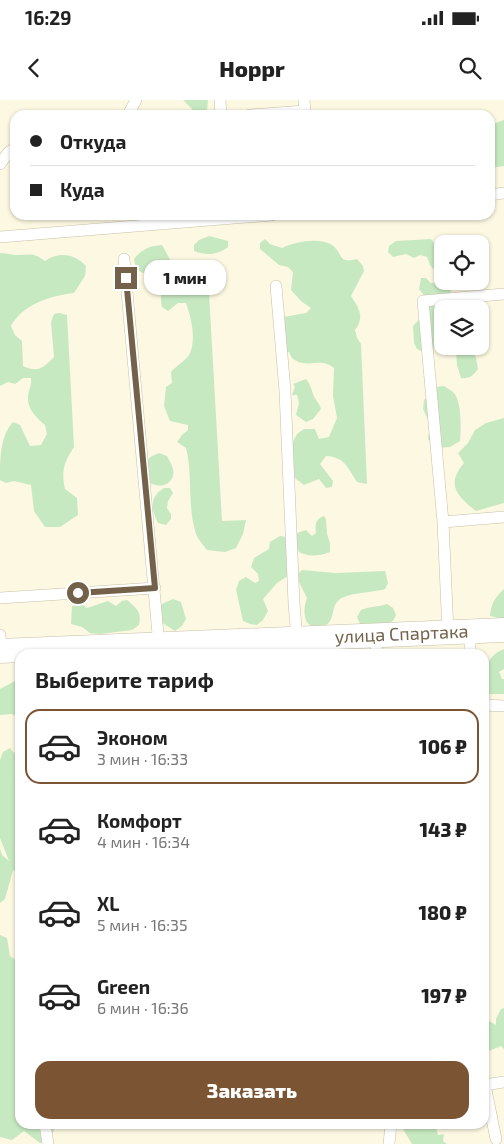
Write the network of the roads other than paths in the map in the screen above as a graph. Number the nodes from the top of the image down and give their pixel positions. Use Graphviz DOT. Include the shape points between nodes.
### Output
graph roads {
  1 [pos="10,151"];
  2 [pos="0,164"];
  3 [pos="186,220"];
  4 [pos="0,237"];
  5 [pos="124,259"];
  6 [pos="276,286"];
  7 [pos="504,294"];
  8 [pos="504,517"];
  9 [pos="444,522"];
  10 [pos="155,588"];
  11 [pos="0,598"];
  12 [pos="504,630"];
  13 [pos="297,639"];
  14 [pos="463,639"];
  15 [pos="159,644"];
  16 [pos="376,645"];
  17 [pos="0,646"];
  18 [pos="489,705"];
  19 [pos="504,706"];
  20 [pos="504,1082"];
  21 [pos="489,1085"];
  22 [pos="489,1105"];
  23 [pos="46,1129"];
  24 [pos="390,1129"];
  25 [pos="496,1139"];
  26 [pos="48,1144"];
  27 [pos="389,1144"];
  1 -- 2 [label="lane"];
  3 -- 4 [label="lane"];
  5 -- 10 [label="lane"];
  6 -- 13 [label="lane" via="285,391"];
  7 -- 9 [label="lane" via="423,301"];
  8 -- 9 [label="lane"];
  9 -- 14 [label="lane"];
  10 -- 11 [label="lane"];
  10 -- 15 [label="lane"];
  12 -- 14 [label="street, улица Спартака"];
  13 -- 15 [label="street, улица Спартака"];
  13 -- 16 [label="street, улица Спартака"];
  14 -- 16 [label="street, улица Спартака"];
  15 -- 17 [label="street, улица Спартака"];
  18 -- 19 [label="lane"];
  20 -- 21 [label="lane"];
  22 -- 25 [label="lane"];
  23 -- 26 [label="lane"];
  24 -- 27 [label="lane"];
}
